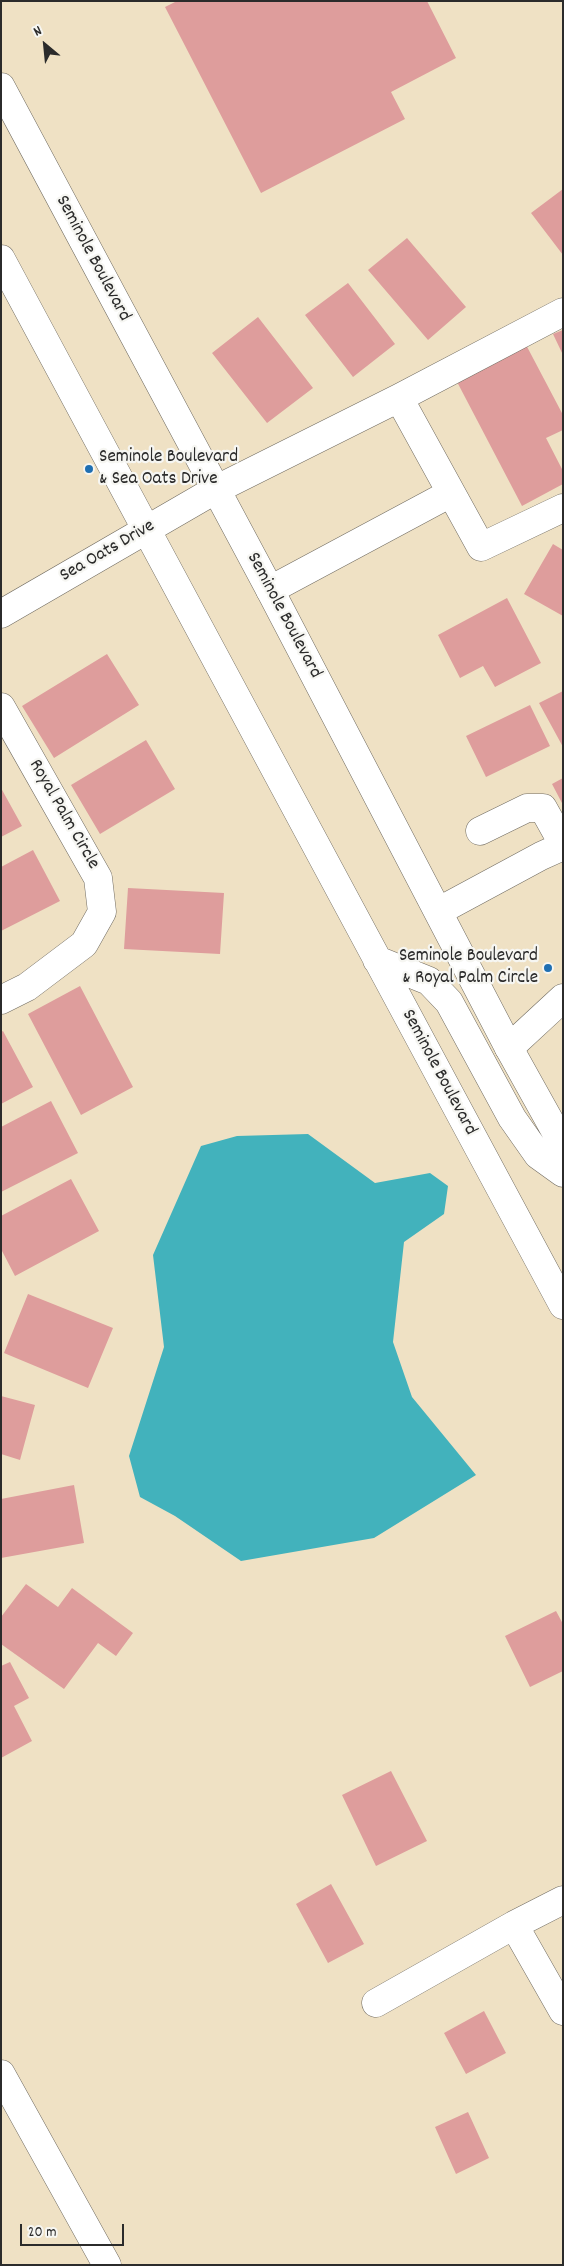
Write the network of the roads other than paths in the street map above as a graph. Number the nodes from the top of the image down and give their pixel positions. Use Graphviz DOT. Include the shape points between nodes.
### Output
graph roads {
  1 [pos="1,87"];
  2 [pos="1,259"];
  3 [pos="563,312"];
  4 [pos="399,398"];
  5 [pos="215,490"];
  6 [pos="451,493"];
  7 [pos="563,508"];
  8 [pos="146,530"];
  9 [pos="270,590"];
  10 [pos="1,614"];
  11 [pos="1,707"];
  12 [pos="480,831"];
  13 [pos="563,845"];
  14 [pos="439,911"];
  15 [pos="377,960"];
  16 [pos="563,998"];
  17 [pos="1,1000"];
  18 [pos="509,1048"];
  19 [pos="563,1145"];
  20 [pos="563,1173"];
  21 [pos="561,1298"];
  22 [pos="563,1900"];
  23 [pos="514,1925"];
  24 [pos="376,2003"];
  25 [pos="563,2011"];
  26 [pos="1,2074"];
  27 [pos="107,2265"];
  1 -- 5 [label="main road, Seminole Boulevard"];
  2 -- 8 [label="main road, Seminole Boulevard"];
  3 -- 4 [label="main road, Sea Oats Drive"];
  4 -- 5 [label="main road, Sea Oats Drive"];
  4 -- 6 [label="main road"];
  5 -- 8 [label="main road, Sea Oats Drive"];
  5 -- 9 [label="main road, Seminole Boulevard"];
  6 -- 7 [label="main road" via="480,547"];
  6 -- 9 [label="main road"];
  8 -- 10 [label="main road, Sea Oats Drive"];
  8 -- 15 [label="main road, Seminole Boulevard"];
  9 -- 14 [label="main road, Seminole Boulevard"];
  11 -- 17 [label="main road, Royal Palm Circle" via="98,878 102,912 84,944 27,987"];
  12 -- 13 [label="main road" via="527,808 543,808"];
  13 -- 14 [label="main road"];
  14 -- 18 [label="main road, Seminole Boulevard"];
  15 -- 20 [label="main road" via="429,981 449,1002 512,1118 538,1154"];
  15 -- 21 [label="main road, Seminole Boulevard"];
  16 -- 18 [label="main road"];
  18 -- 19 [label="main road, Seminole Boulevard"];
  22 -- 23 [label="main road"];
  23 -- 24 [label="main road"];
  23 -- 25 [label="main road"];
  26 -- 27 [label="main road"];
}
